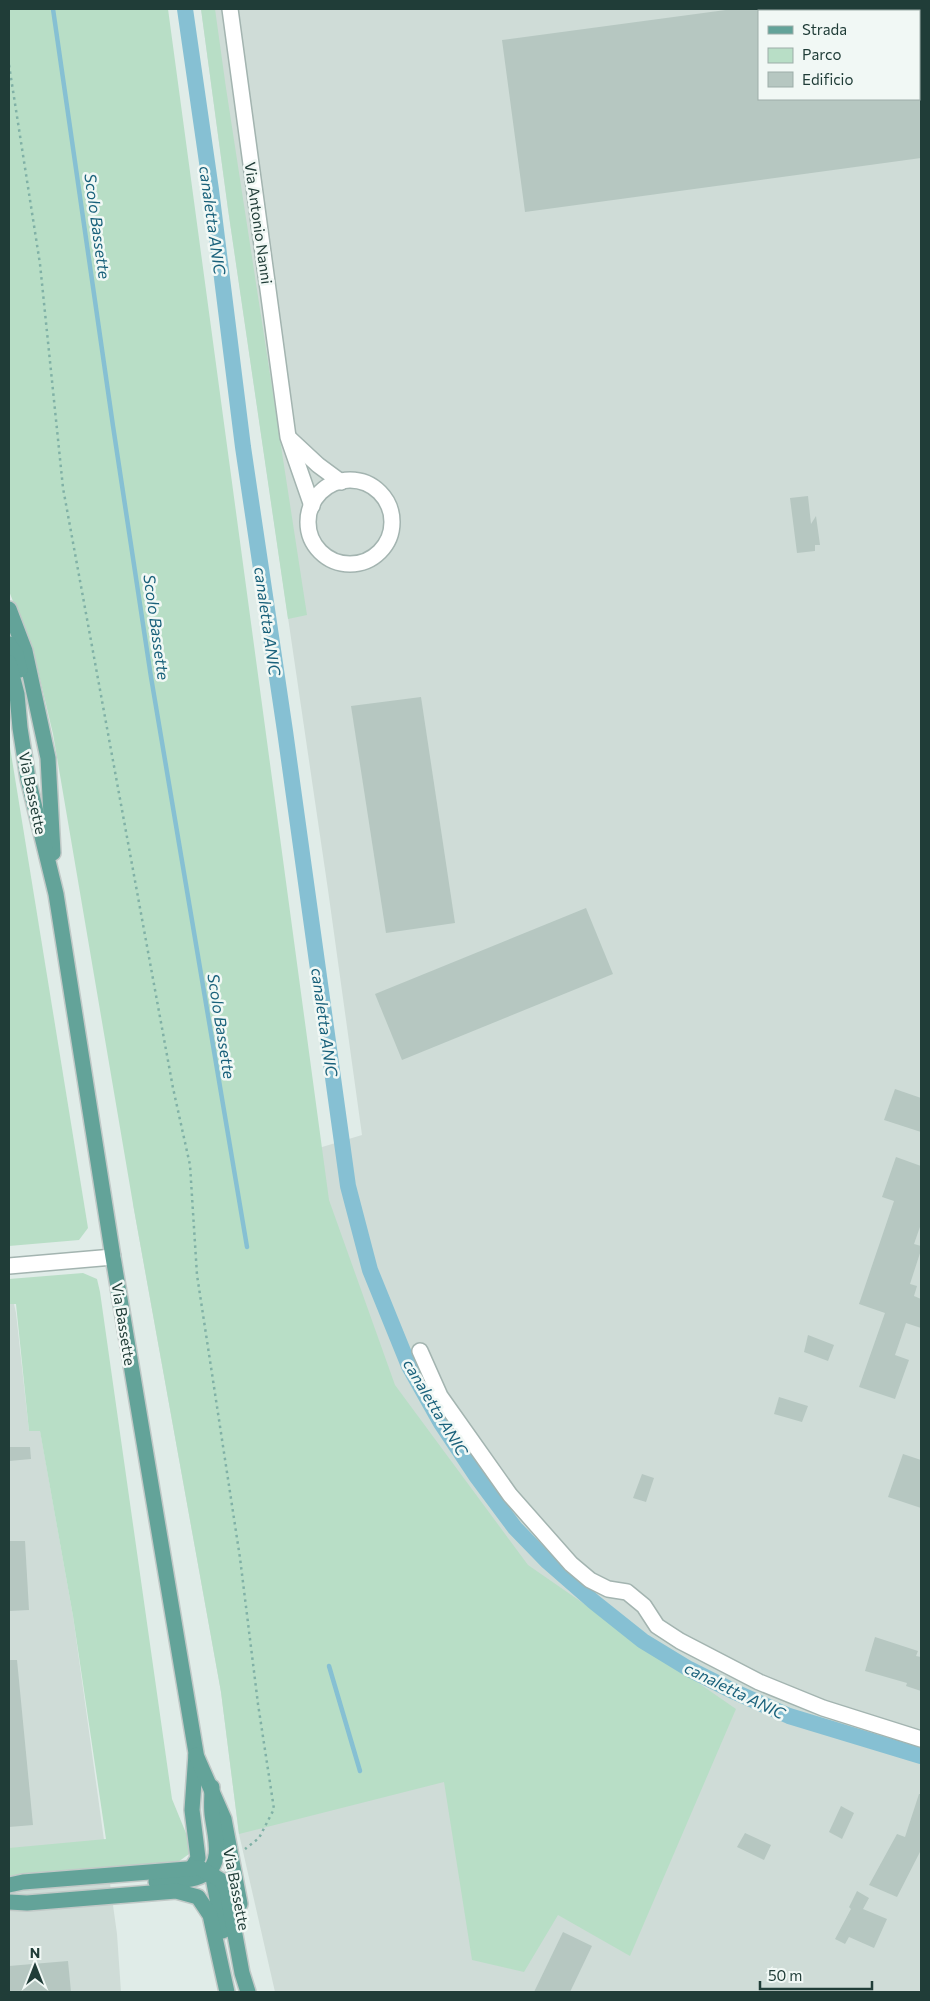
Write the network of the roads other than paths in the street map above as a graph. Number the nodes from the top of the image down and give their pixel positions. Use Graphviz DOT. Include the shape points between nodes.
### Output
graph roads {
  1 [pos="230,9"];
  2 [pos="288,437"];
  3 [pos="341,482"];
  4 [pos="312,506"];
  5 [pos="9,609"];
  6 [pos="9,644"];
  7 [pos="9,663"];
  8 [pos="9,696"];
  9 [pos="20,728"];
  10 [pos="51,811"];
  11 [pos="56,894"];
  12 [pos="113,1257"];
  13 [pos="9,1266"];
  14 [pos="420,1351"];
  15 [pos="921,1739"];
  16 [pos="196,1753"];
  17 [pos="212,1787"];
  18 [pos="193,1791"];
  19 [pos="193,1868"];
  20 [pos="210,1872"];
  21 [pos="9,1884"];
  22 [pos="9,1898"];
  23 [pos="9,1902"];
  24 [pos="227,1992"];
  25 [pos="238,1992"];
  26 [pos="248,1992"];
  27 [pos="257,1992"];
  1 -- 2 [label="street, Via Antonio Nanni"];
  2 -- 3 [label="street"];
  2 -- 4 [label="street, Via Antonio Nanni"];
  3 -- 4 [label="street" via="318,495"];
  3 -- 4 [label="street, Via Antonio Nanni" via="368,484 387,502 392,515 392,529 378,554 365,562 351,564 336,562 324,555 310,533 308,520"];
  5 -- 10 [label="main road, Via Bassette" via="33,683 48,758"];
  6 -- 10 [label="main road, Via Bassette" via="16,654"];
  7 -- 9 [label="main road, Via Bassette" via="17,694"];
  8 -- 9 [label="main road"];
  9 -- 11 [label="main road, Via Bassette" via="28,779"];
  10 -- 11 [label="main road, Via Bassette"];
  11 -- 12 [label="main road, Via Bassette"];
  12 -- 13 [label="street"];
  12 -- 16 [label="main road, Via Bassette"];
  14 -- 15 [label="street" via="440,1396 510,1495 571,1564 590,1580 608,1589 627,1592 644,1606 657,1626 759,1682 824,1708"];
  16 -- 17 [label="main road, Via Bassette"];
  16 -- 18 [label="main road, Via Bassette"];
  17 -- 20 [label="main road, Via Bassette" via="217,1850"];
  17 -- 27 [label="main road, Via Bassette" via="224,1818"];
  18 -- 19 [label="main road, Via Bassette"];
  18 -- 20 [label="main road, Via Bassette" via="200,1803"];
  19 -- 20 [label="main road, Via Bassette" via="203,1875"];
  19 -- 21 [label="main road"];
  19 -- 22 [label="main road"];
  20 -- 25 [label="main road, Via Bassette"];
  20 -- 26 [label="main road, Via Bassette" via="222,1881 227,1891"];
  23 -- 24 [label="main road, Via Bassette" via="176,1891 198,1897 210,1915"];
}
